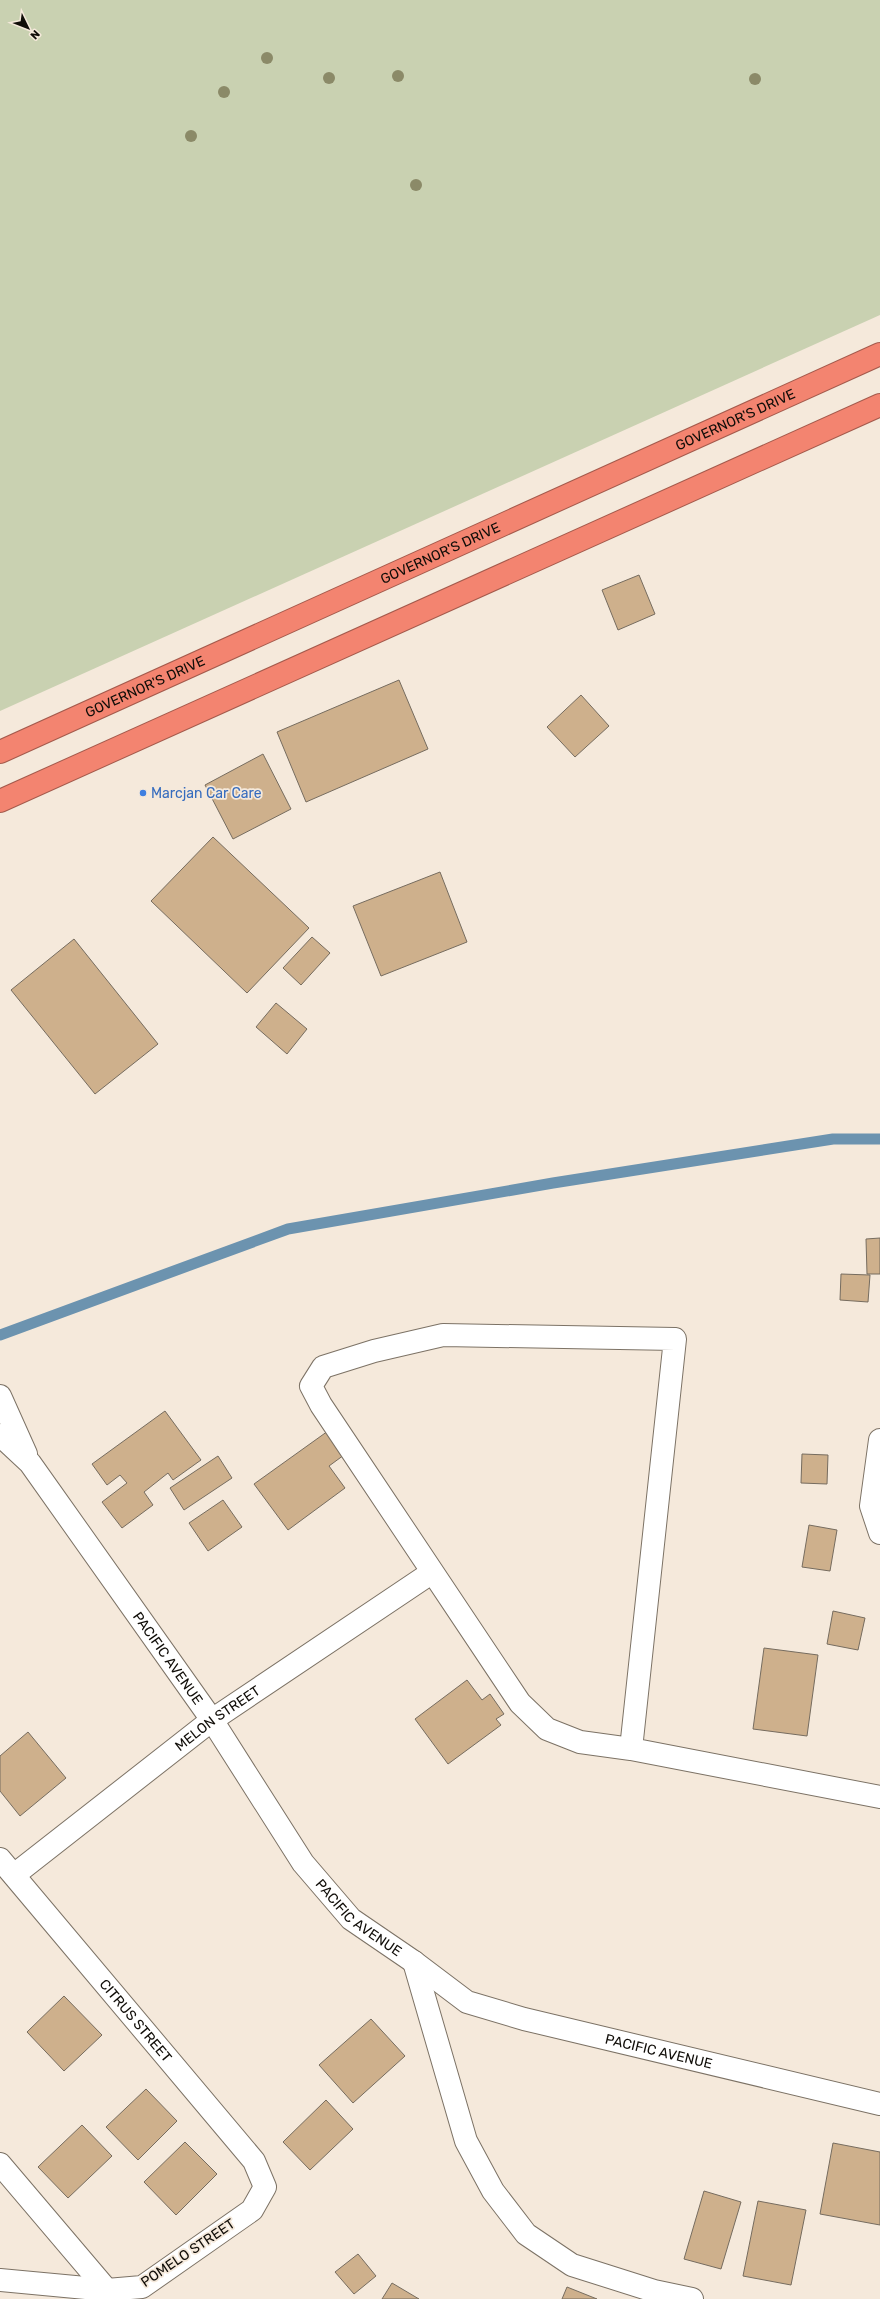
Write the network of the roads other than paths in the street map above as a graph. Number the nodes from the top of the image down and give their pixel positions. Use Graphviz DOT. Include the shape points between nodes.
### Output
graph roads {
  1 [pos="880,354"];
  2 [pos="880,405"];
  3 [pos="0,752"];
  4 [pos="0,801"];
  5 [pos="0,1396"];
  6 [pos="0,1435"];
  7 [pos="880,1440"];
  8 [pos="30,1463"];
  9 [pos="880,1533"];
  10 [pos="431,1573"];
  11 [pos="212,1720"];
  12 [pos="631,1749"];
  13 [pos="880,1797"];
  14 [pos="0,1859"];
  15 [pos="14,1875"];
  16 [pos="414,1962"];
  17 [pos="880,2104"];
  18 [pos="0,2164"];
  19 [pos="265,2187"];
  20 [pos="0,2280"];
  21 [pos="107,2290"];
  22 [pos="692,2299"];
  1 -- 3 [label="highway, GOVERNOR'S DRIVE"];
  2 -- 4 [label="highway"];
  5 -- 8 [label="street, PACIFIC AVENUE"];
  6 -- 8 [label="street, PACIFIC AVENUE"];
  7 -- 9 [label="street" via="871,1506"];
  8 -- 11 [label="street, PACIFIC AVENUE"];
  10 -- 11 [label="street, MELON STREET"];
  10 -- 12 [label="street" via="520,1703 547,1729 580,1742"];
  10 -- 12 [label="street" via="311,1386 323,1367 374,1351 443,1335 675,1339"];
  11 -- 15 [label="street, MELON STREET"];
  11 -- 16 [label="street, PACIFIC AVENUE" via="303,1863 351,1919"];
  12 -- 13 [label="street"];
  14 -- 15 [label="street, CITRUS STREET"];
  15 -- 19 [label="street, CITRUS STREET" via="254,2160"];
  16 -- 17 [label="street, PACIFIC AVENUE" via="467,2002 524,2019"];
  16 -- 22 [label="street" via="466,2141 493,2191 526,2234 572,2265 654,2291"];
  18 -- 21 [label="street"];
  19 -- 21 [label="street, POMELO STREET" via="252,2210 142,2286"];
  20 -- 21 [label="street, POMELO STREET"];
}
